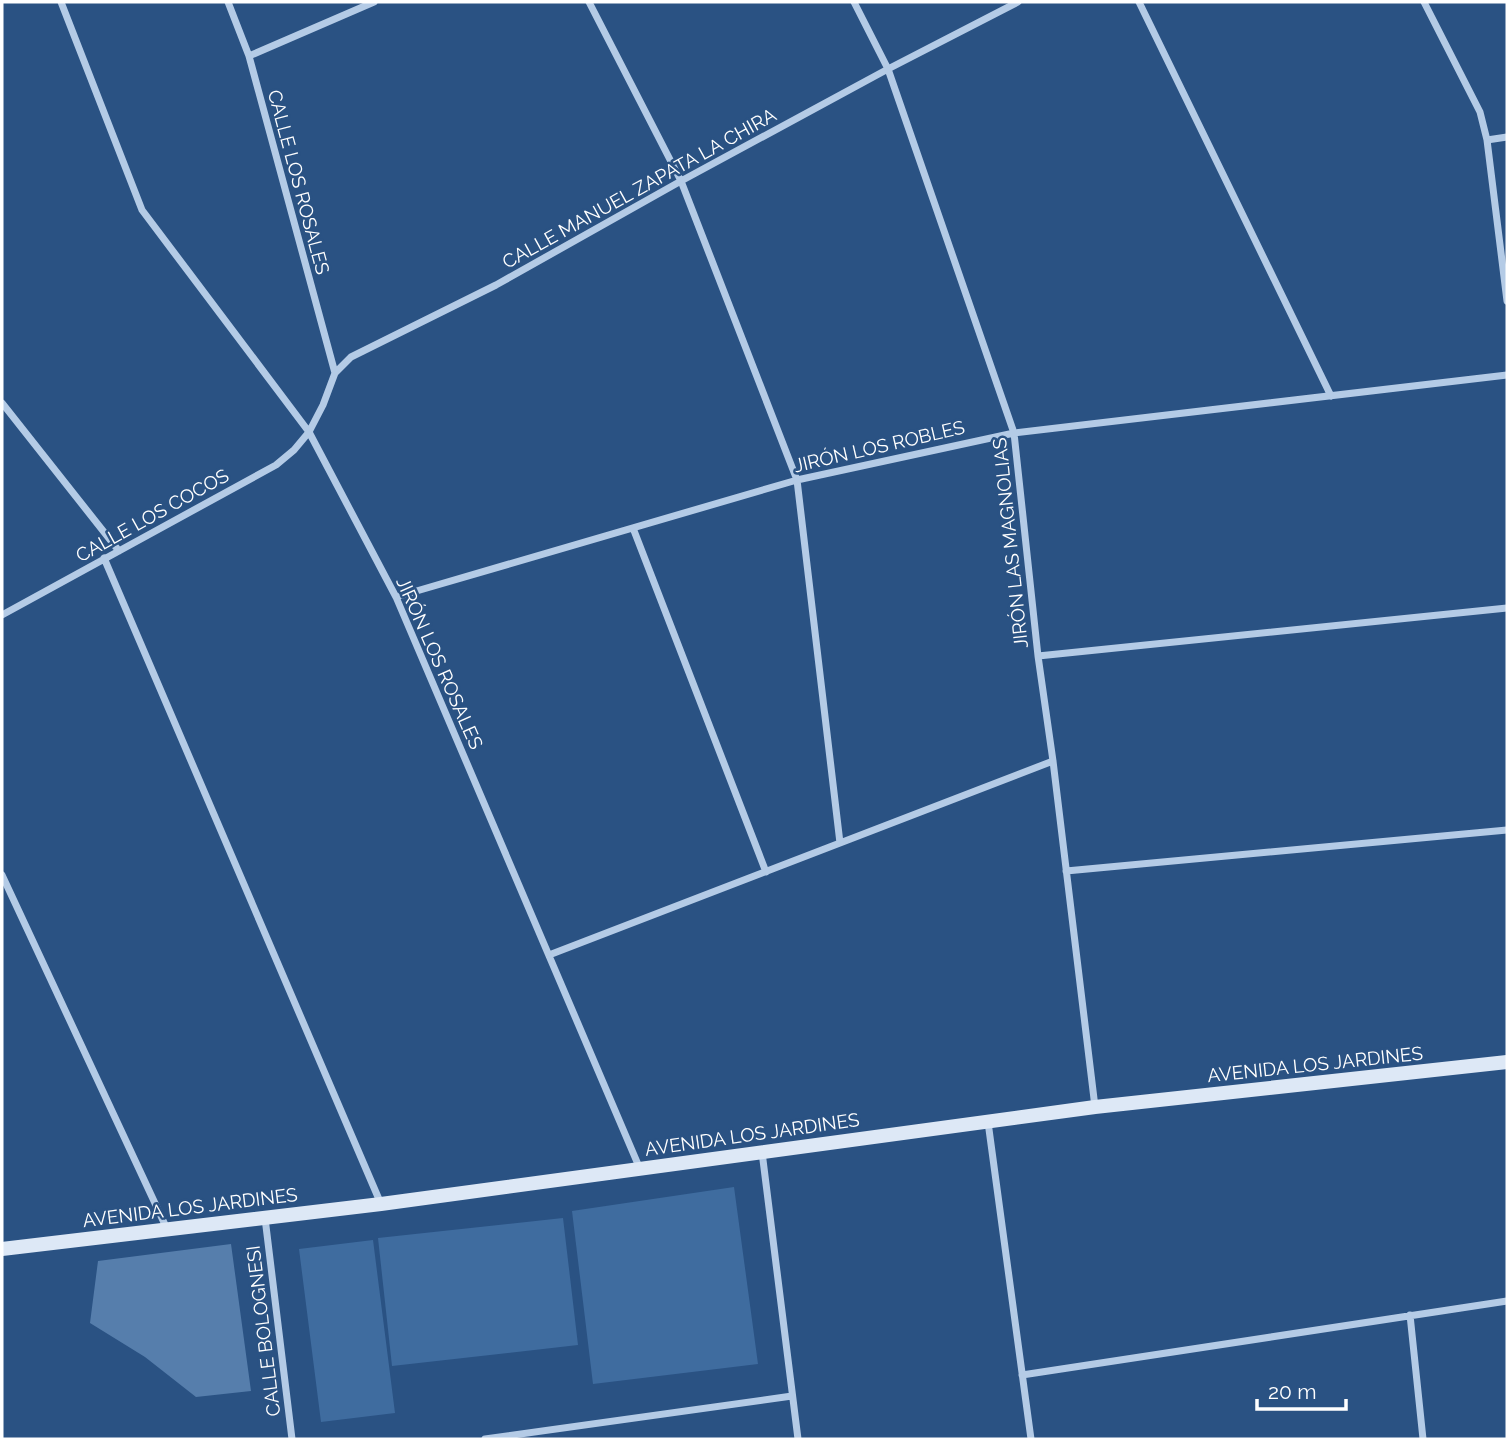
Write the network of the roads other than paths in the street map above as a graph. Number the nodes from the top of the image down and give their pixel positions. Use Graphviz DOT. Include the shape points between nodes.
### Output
graph roads {
  1 [pos="61,2"];
  2 [pos="228,2"];
  3 [pos="374,2"];
  4 [pos="589,2"];
  5 [pos="854,2"];
  6 [pos="1018,2"];
  7 [pos="1139,2"];
  8 [pos="1424,2"];
  9 [pos="248,56"];
  10 [pos="888,69"];
  11 [pos="1507,137"];
  12 [pos="1487,140"];
  13 [pos="681,181"];
  14 [pos="1507,301"];
  15 [pos="335,373"];
  16 [pos="1507,375"];
  17 [pos="1331,396"];
  18 [pos="2,403"];
  19 [pos="309,432"];
  20 [pos="1014,433"];
  21 [pos="797,480"];
  22 [pos="633,528"];
  23 [pos="119,551"];
  24 [pos="104,558"];
  25 [pos="396,597"];
  26 [pos="1507,608"];
  27 [pos="2,615"];
  28 [pos="1038,656"];
  29 [pos="1053,761"];
  30 [pos="1507,830"];
  31 [pos="840,843"];
  32 [pos="1066,871"];
  33 [pos="766,872"];
  34 [pos="2,875"];
  35 [pos="549,955"];
  36 [pos="1507,1062"];
  37 [pos="1095,1107"];
  38 [pos="988,1122"];
  39 [pos="762,1152"];
  40 [pos="640,1169"];
  41 [pos="381,1204"];
  42 [pos="265,1218"];
  43 [pos="167,1229"];
  44 [pos="2,1249"];
  45 [pos="1507,1301"];
  46 [pos="1410,1315"];
  47 [pos="1023,1375"];
  48 [pos="792,1396"];
  49 [pos="528,1436"];
  50 [pos="292,1439"];
  51 [pos="485,1439"];
  52 [pos="798,1439"];
  53 [pos="1031,1439"];
  54 [pos="1423,1439"];
  1 -- 19 [label="street, JIRÓN LOS ROSALES" via="142,210"];
  2 -- 9 [label="street, CALLE LOS ROSALES"];
  3 -- 9 [label="street"];
  4 -- 13 [label="street"];
  5 -- 10 [label="street, JIRÓN LAS MAGNOLIAS"];
  6 -- 10 [label="street, CALLE MANUEL ZAPATA LA CHIRA"];
  7 -- 17 [label="street"];
  8 -- 12 [label="street" via="1480,112"];
  9 -- 15 [label="street, CALLE LOS ROSALES"];
  10 -- 13 [label="street, CALLE MANUEL ZAPATA LA CHIRA"];
  10 -- 20 [label="street, JIRÓN LAS MAGNOLIAS"];
  11 -- 12 [label="street"];
  12 -- 14 [label="street"];
  13 -- 15 [label="street, CALLE MANUEL ZAPATA LA CHIRA" via="496,285 351,357"];
  13 -- 21 [label="street"];
  15 -- 19 [label="street"];
  16 -- 17 [label="street, JIRÓN LOS ROBLES"];
  17 -- 20 [label="street, JIRÓN LOS ROBLES"];
  18 -- 23 [label="street"];
  19 -- 23 [label="street, CALLE LOS COCOS" via="276,465"];
  19 -- 25 [label="street, JIRÓN LOS ROSALES"];
  20 -- 21 [label="street, JIRÓN LOS ROBLES"];
  20 -- 28 [label="street, JIRÓN LAS MAGNOLIAS"];
  21 -- 22 [label="street, JIRÓN LOS ROBLES"];
  21 -- 31 [label="street"];
  22 -- 25 [label="street, JIRÓN LOS ROBLES"];
  22 -- 33 [label="street"];
  23 -- 24 [label="street, CALLE LOS COCOS"];
  24 -- 27 [label="street, CALLE LOS COCOS"];
  24 -- 41 [label="street"];
  25 -- 35 [label="street, JIRÓN LOS ROSALES"];
  26 -- 28 [label="street"];
  28 -- 29 [label="street, JIRÓN LAS MAGNOLIAS"];
  29 -- 31 [label="street"];
  29 -- 32 [label="street, JIRÓN LAS MAGNOLIAS"];
  30 -- 32 [label="street"];
  31 -- 33 [label="street"];
  32 -- 37 [label="street, JIRÓN LAS MAGNOLIAS"];
  33 -- 35 [label="street"];
  34 -- 43 [label="street"];
  35 -- 40 [label="street, JIRÓN LOS ROSALES"];
  36 -- 37 [label="street, AVENIDA LOS JARDINES"];
  37 -- 38 [label="street, AVENIDA LOS JARDINES"];
  38 -- 39 [label="street, AVENIDA LOS JARDINES"];
  38 -- 47 [label="street"];
  39 -- 40 [label="street, AVENIDA LOS JARDINES"];
  39 -- 48 [label="street"];
  40 -- 41 [label="street, AVENIDA LOS JARDINES"];
  41 -- 42 [label="street, AVENIDA LOS JARDINES"];
  42 -- 43 [label="street, AVENIDA LOS JARDINES"];
  42 -- 50 [label="street, CALLE BOLOGNESI"];
  43 -- 44 [label="street, AVENIDA LOS JARDINES"];
  45 -- 46 [label="street"];
  46 -- 47 [label="street"];
  46 -- 54 [label="street"];
  47 -- 53 [label="street"];
  48 -- 49 [label="street"];
  48 -- 52 [label="street"];
  49 -- 51 [label="street"];
}
